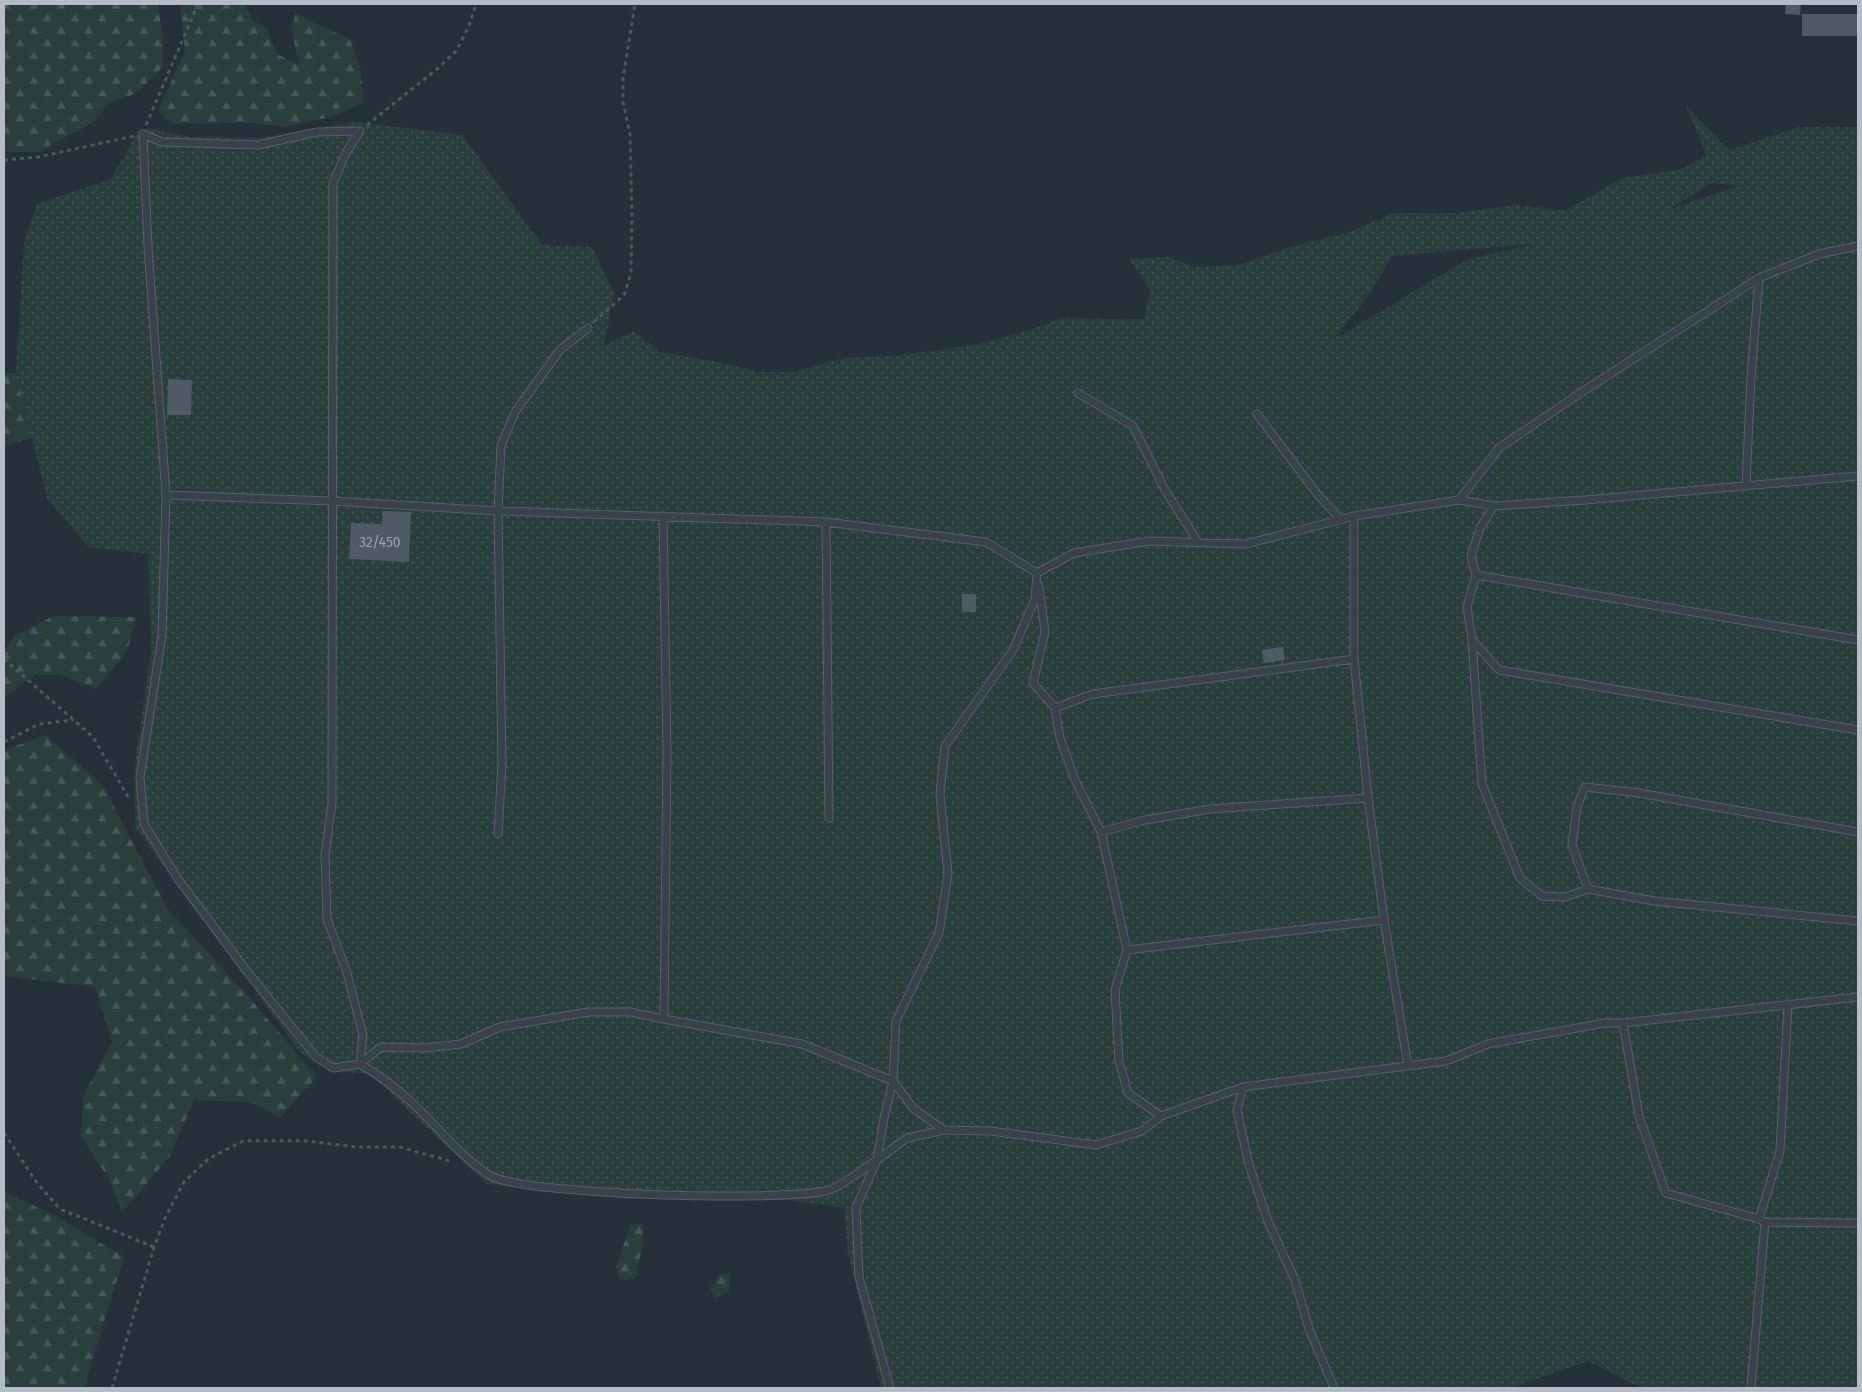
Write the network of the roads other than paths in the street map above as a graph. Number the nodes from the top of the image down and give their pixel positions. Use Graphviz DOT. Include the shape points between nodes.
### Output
graph roads {
  1 [pos="1858,246"];
  2 [pos="1759,278"];
  3 [pos="588,328"];
  4 [pos="1078,393"];
  5 [pos="1257,414"];
  6 [pos="1858,476"];
  7 [pos="1746,485"];
  8 [pos="166,495"];
  9 [pos="1459,500"];
  10 [pos="333,501"];
  11 [pos="1494,506"];
  12 [pos="498,511"];
  13 [pos="663,516"];
  14 [pos="1354,516"];
  15 [pos="1340,520"];
  16 [pos="826,522"];
  17 [pos="1198,542"];
  18 [pos="1037,573"];
  19 [pos="1476,575"];
  20 [pos="1472,640"];
  21 [pos="1858,640"];
  22 [pos="1354,659"];
  23 [pos="1055,708"];
  24 [pos="1858,730"];
  25 [pos="1368,798"];
  26 [pos="829,818"];
  27 [pos="1101,832"];
  28 [pos="1858,832"];
  29 [pos="498,834"];
  30 [pos="1588,889"];
  31 [pos="1384,920"];
  32 [pos="1858,921"];
  33 [pos="1128,950"];
  34 [pos="1858,997"];
  35 [pos="1788,1004"];
  36 [pos="664,1019"];
  37 [pos="1623,1023"];
  38 [pos="360,1064"];
  39 [pos="1408,1066"];
  40 [pos="893,1081"];
  41 [pos="1242,1087"];
  42 [pos="1161,1116"];
  43 [pos="944,1130"];
  44 [pos="877,1160"];
  45 [pos="1762,1221"];
  46 [pos="1858,1223"];
  47 [pos="890,1388"];
  48 [pos="1334,1388"];
  49 [pos="1751,1388"];
  1 -- 2 [label="lane" via="1819,254"];
  2 -- 7 [label="lane"];
  2 -- 9 [label="lane" via="1499,448"];
  3 -- 12 [label="lane" via="560,350 516,412 501,446"];
  4 -- 17 [label="lane" via="1133,426 1165,490"];
  5 -- 15 [label="lane"];
  6 -- 7 [label="lane"];
  7 -- 11 [label="lane"];
  8 -- 10 [label="lane"];
  8 -- 10 [label="lane" via="143,134 162,142 258,144 317,132 360,131 347,150 333,183"];
  8 -- 38 [label="lane" via="162,636 140,776 144,824 183,886 316,1057 333,1068"];
  9 -- 11 [label="lane"];
  9 -- 14 [label="lane"];
  10 -- 12 [label="lane"];
  10 -- 38 [label="lane" via="332,803 325,855 327,919 347,973 363,1035"];
  11 -- 19 [label="lane" via="1480,528 1471,556"];
  12 -- 13 [label="lane"];
  12 -- 29 [label="lane" via="502,764"];
  13 -- 16 [label="lane"];
  13 -- 36 [label="lane" via="667,752"];
  14 -- 15 [label="lane"];
  14 -- 22 [label="lane"];
  15 -- 17 [label="lane" via="1246,544"];
  16 -- 18 [label="lane" via="986,542"];
  16 -- 26 [label="lane"];
  17 -- 18 [label="lane" via="1149,541 1074,554"];
  18 -- 23 [label="lane" via="1045,632 1034,684"];
  18 -- 40 [label="lane" via="1034,599 1013,650 945,746 940,794 948,874 939,933 896,1021"];
  19 -- 20 [label="lane" via="1467,607"];
  19 -- 21 [label="lane"];
  20 -- 24 [label="lane" via="1499,670"];
  20 -- 30 [label="lane" via="1482,784 1520,878 1542,896 1565,897"];
  22 -- 23 [label="lane" via="1093,694"];
  22 -- 25 [label="lane"];
  23 -- 27 [label="lane" via="1060,738 1075,780"];
  25 -- 27 [label="lane" via="1210,809 1145,820"];
  25 -- 31 [label="lane"];
  27 -- 33 [label="lane"];
  28 -- 30 [label="lane" via="1639,793 1585,788 1577,807 1572,845"];
  30 -- 32 [label="lane" via="1654,900"];
  31 -- 33 [label="lane"];
  31 -- 39 [label="lane"];
  33 -- 42 [label="lane" via="1115,990 1119,1062 1128,1093"];
  34 -- 35 [label="lane"];
  35 -- 37 [label="lane"];
  35 -- 45 [label="lane" via="1780,1151"];
  36 -- 38 [label="lane" via="630,1012 588,1012 500,1027 461,1044 381,1048"];
  36 -- 40 [label="lane" via="802,1044"];
  37 -- 39 [label="lane" via="1605,1023 1488,1044 1446,1061"];
  37 -- 45 [label="lane" via="1639,1116 1666,1192"];
  38 -- 44 [label="lane" via="408,1100 453,1146 490,1177 528,1186 639,1194 779,1196 832,1189"];
  39 -- 41 [label="lane"];
  40 -- 43 [label="lane" via="913,1108"];
  40 -- 44 [label="lane"];
  41 -- 42 [label="lane"];
  41 -- 48 [label="lane" via="1237,1110 1249,1165"];
  42 -- 43 [label="lane" via="1142,1131 1096,1146 991,1131"];
  43 -- 44 [label="lane" via="907,1138"];
  44 -- 47 [label="lane" via="856,1208 859,1277"];
  45 -- 46 [label="lane"];
  45 -- 49 [label="lane"];
}
